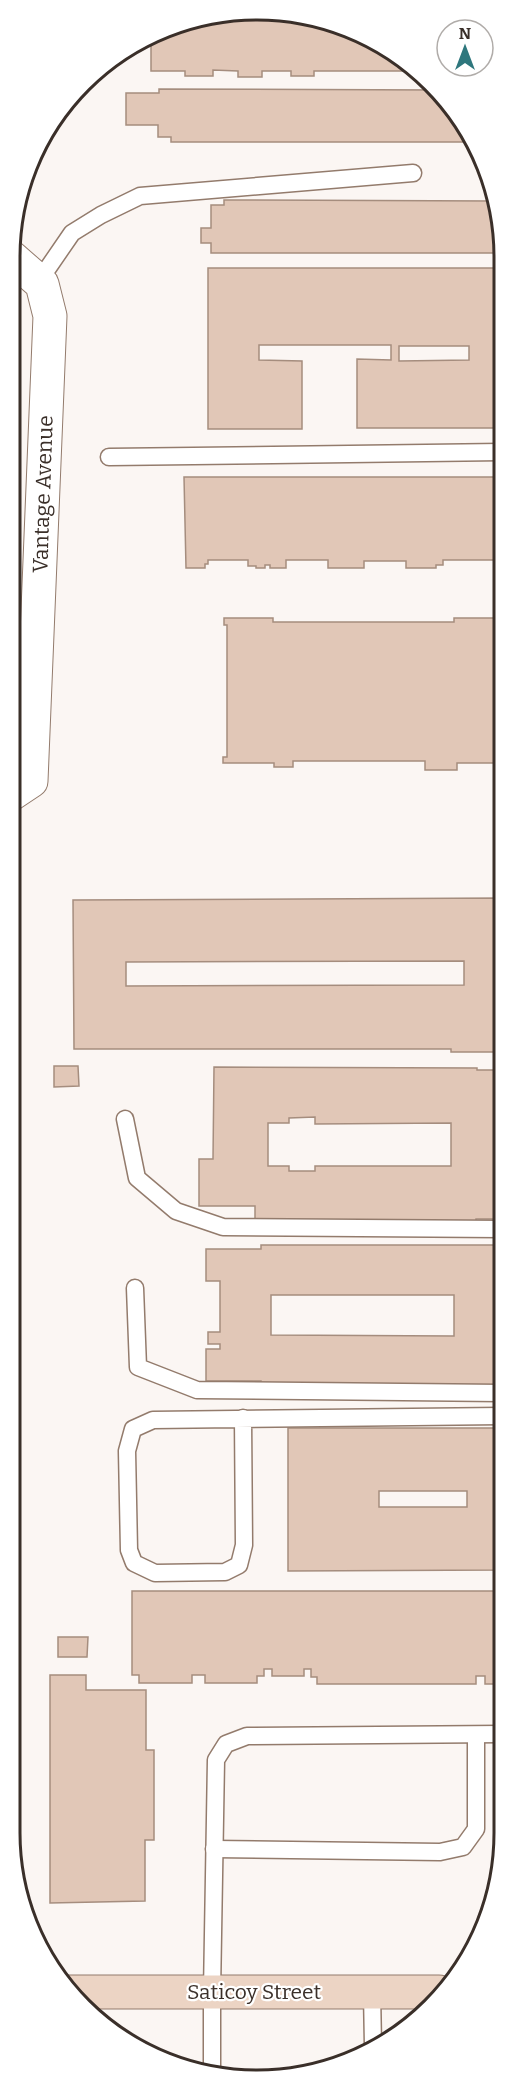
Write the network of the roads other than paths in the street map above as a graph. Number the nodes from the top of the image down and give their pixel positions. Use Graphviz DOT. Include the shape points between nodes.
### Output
graph roads {
  1 [pos="413,173"];
  2 [pos="20,265"];
  3 [pos="39,281"];
  4 [pos="494,452"];
  5 [pos="109,457"];
  6 [pos="21,788"];
  7 [pos="125,1119"];
  8 [pos="494,1229"];
  9 [pos="135,1288"];
  10 [pos="494,1394"];
  11 [pos="494,1416"];
  12 [pos="243,1418"];
  13 [pos="494,1734"];
  14 [pos="476,1735"];
  15 [pos="214,1849"];
  16 [pos="81,1992"];
  17 [pos="212,1992"];
  18 [pos="372,1992"];
  19 [pos="432,1992"];
  20 [pos="373,2039"];
  21 [pos="212,2065"];
  1 -- 3 [label="lane" via="140,196 72,233"];
  2 -- 3 [label="street"];
  3 -- 6 [label="street, Vantage Avenue" via="50,316"];
  4 -- 5 [label="lane"];
  7 -- 8 [label="lane" via="137,1178 176,1211 223,1227"];
  9 -- 10 [label="lane" via="138,1367 197,1390"];
  11 -- 12 [label="lane"];
  12 -- 12 [label="lane" via="153,1420 133,1429 127,1451 129,1550 134,1563 155,1573 225,1572 239,1565 244,1545"];
  13 -- 14 [label="lane"];
  14 -- 15 [label="lane" via="247,1736 226,1744 216,1760"];
  14 -- 15 [label="lane" via="476,1829 463,1847 440,1852"];
  15 -- 17 [label="lane"];
  16 -- 17 [label="main road, Saticoy Street"];
  17 -- 18 [label="main road, Saticoy Street"];
  17 -- 21 [label="lane"];
  18 -- 19 [label="main road, Saticoy Street"];
  18 -- 20 [label="lane"];
}
